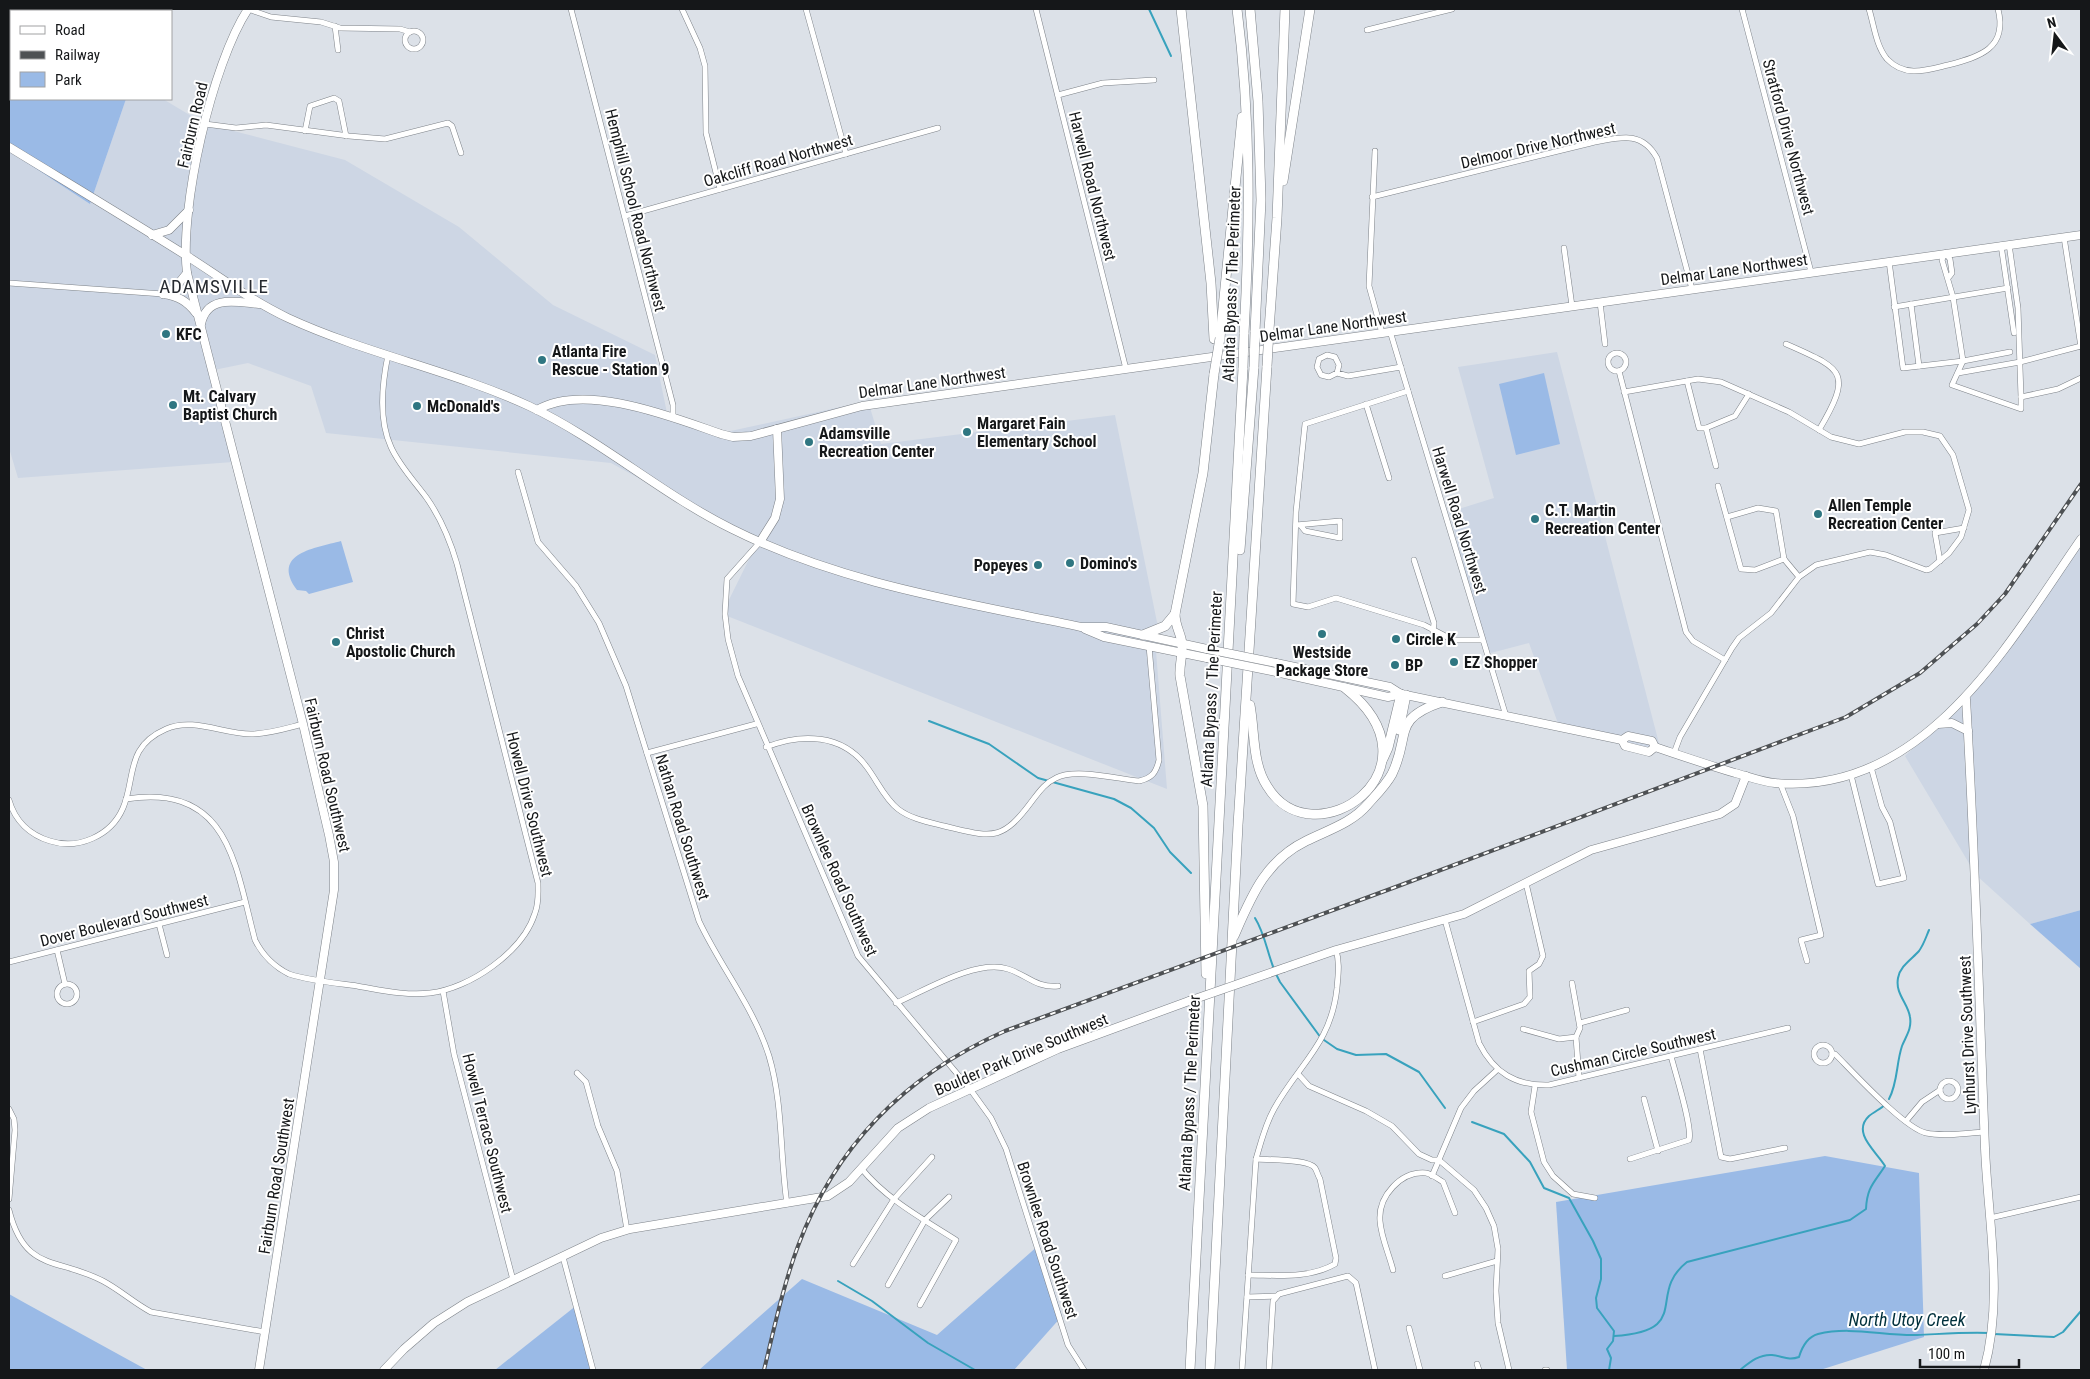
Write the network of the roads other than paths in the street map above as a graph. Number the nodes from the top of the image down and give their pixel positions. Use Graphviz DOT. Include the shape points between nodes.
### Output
graph roads {
  1 [pos="248,9"];
  2 [pos="571,9"];
  3 [pos="682,9"];
  4 [pos="806,9"];
  5 [pos="1036,9"];
  6 [pos="1181,9"];
  7 [pos="1237,9"];
  8 [pos="1250,9"];
  9 [pos="1285,9"];
  10 [pos="1310,9"];
  11 [pos="1452,9"];
  12 [pos="1742,9"];
  13 [pos="1870,9"];
  14 [pos="1998,9"];
  15 [pos="335,26"];
  16 [pos="1367,30"];
  17 [pos="410,32"];
  18 [pos="338,50"];
  19 [pos="1154,80"];
  20 [pos="1245,80"];
  21 [pos="1058,95"];
  22 [pos="205,124"];
  23 [pos="938,128"];
  24 [pos="305,130"];
  25 [pos="346,136"];
  26 [pos="9,147"];
  27 [pos="1375,151"];
  28 [pos="462,153"];
  29 [pos="846,154"];
  30 [pos="720,189"];
  31 [pos="1372,197"];
  32 [pos="189,210"];
  33 [pos="625,216"];
  34 [pos="1277,218"];
  35 [pos="152,235"];
  36 [pos="2081,235"];
  37 [pos="2064,237"];
  38 [pos="2005,245"];
  39 [pos="1564,248"];
  40 [pos="1945,254"];
  41 [pos="185,255"];
  42 [pos="1889,261"];
  43 [pos="1811,272"];
  44 [pos="187,273"];
  45 [pos="9,283"];
  46 [pos="2008,288"];
  47 [pos="1692,289"];
  48 [pos="164,294"];
  49 [pos="1953,297"];
  50 [pos="1600,302"];
  51 [pos="261,304"];
  52 [pos="1911,304"];
  53 [pos="1572,306"];
  54 [pos="1894,307"];
  55 [pos="198,314"];
  56 [pos="200,326"];
  57 [pos="1386,332"];
  58 [pos="2014,334"];
  59 [pos="1216,338"];
  60 [pos="1605,344"];
  61 [pos="1786,344"];
  62 [pos="2081,347"];
  63 [pos="2010,352"];
  64 [pos="388,355"];
  65 [pos="1963,361"];
  66 [pos="2020,362"];
  67 [pos="1919,366"];
  68 [pos="1401,367"];
  69 [pos="1126,368"];
  70 [pos="1619,371"];
  71 [pos="1337,373"];
  72 [pos="1958,373"];
  73 [pos="2081,378"];
  74 [pos="1687,381"];
  75 [pos="1408,391"];
  76 [pos="1624,392"];
  77 [pos="1749,394"];
  78 [pos="2021,397"];
  79 [pos="1366,404"];
  80 [pos="537,410"];
  81 [pos="673,417"];
  82 [pos="1706,428"];
  83 [pos="777,429"];
  84 [pos="1819,430"];
  85 [pos="1716,466"];
  86 [pos="518,472"];
  87 [pos="1388,478"];
  88 [pos="1718,486"];
  89 [pos="1727,517"];
  90 [pos="1298,526"];
  91 [pos="1964,528"];
  92 [pos="2081,539"];
  93 [pos="760,542"];
  94 [pos="1784,559"];
  95 [pos="1414,560"];
  96 [pos="1940,561"];
  97 [pos="1799,577"];
  98 [pos="1175,614"];
  99 [pos="1081,627"];
  100 [pos="1230,630"];
  101 [pos="1433,630"];
  102 [pos="1143,635"];
  103 [pos="1482,640"];
  104 [pos="1149,646"];
  105 [pos="1182,648"];
  106 [pos="1725,660"];
  107 [pos="1345,688"];
  108 [pos="1248,693"];
  109 [pos="1403,694"];
  110 [pos="1966,698"];
  111 [pos="1442,702"];
  112 [pos="1506,716"];
  113 [pos="304,724"];
  114 [pos="756,724"];
  115 [pos="1938,724"];
  116 [pos="1968,731"];
  117 [pos="766,747"];
  118 [pos="1674,753"];
  119 [pos="647,754"];
  120 [pos="1383,760"];
  121 [pos="1871,767"];
  122 [pos="1851,775"];
  123 [pos="1746,776"];
  124 [pos="1780,783"];
  125 [pos="1376,793"];
  126 [pos="126,799"];
  127 [pos="9,800"];
  128 [pos="1526,883"];
  129 [pos="245,902"];
  130 [pos="1445,920"];
  131 [pos="159,924"];
  132 [pos="1232,941"];
  133 [pos="57,950"];
  134 [pos="1336,950"];
  135 [pos="167,955"];
  136 [pos="1807,961"];
  137 [pos="9,962"];
  138 [pos="321,981"];
  139 [pos="1572,983"];
  140 [pos="65,984"];
  141 [pos="1058,986"];
  142 [pos="443,991"];
  143 [pos="896,1003"];
  144 [pos="1627,1010"];
  145 [pos="1208,1018"];
  146 [pos="1473,1022"];
  147 [pos="1580,1023"];
  148 [pos="1788,1028"];
  149 [pos="1523,1029"];
  150 [pos="1576,1036"];
  151 [pos="1700,1049"];
  152 [pos="1832,1054"];
  153 [pos="1671,1056"];
  154 [pos="1497,1070"];
  155 [pos="576,1073"];
  156 [pos="1298,1074"];
  157 [pos="1578,1078"];
  158 [pos="1535,1086"];
  159 [pos="970,1089"];
  160 [pos="1940,1090"];
  161 [pos="1644,1099"];
  162 [pos="9,1109"];
  163 [pos="1906,1121"];
  164 [pos="1984,1132"];
  165 [pos="1785,1148"];
  166 [pos="1658,1151"];
  167 [pos="932,1157"];
  168 [pos="1256,1159"];
  169 [pos="1630,1159"];
  170 [pos="1439,1160"];
  171 [pos="861,1168"];
  172 [pos="1432,1176"];
  173 [pos="2081,1196"];
  174 [pos="949,1197"];
  175 [pos="1595,1198"];
  176 [pos="9,1199"];
  177 [pos="894,1199"];
  178 [pos="787,1204"];
  179 [pos="9,1210"];
  180 [pos="1455,1212"];
  181 [pos="1990,1218"];
  182 [pos="926,1220"];
  183 [pos="626,1230"];
  184 [pos="563,1257"];
  185 [pos="1497,1261"];
  186 [pos="853,1264"];
  187 [pos="1393,1270"];
  188 [pos="1248,1275"];
  189 [pos="1445,1276"];
  190 [pos="513,1280"];
  191 [pos="888,1284"];
  192 [pos="1277,1296"];
  193 [pos="1246,1297"];
  194 [pos="920,1305"];
  195 [pos="1409,1328"];
  196 [pos="265,1332"];
  197 [pos="1477,1364"];
  198 [pos="260,1370"];
  199 [pos="384,1370"];
  200 [pos="593,1370"];
  201 [pos="1084,1370"];
  202 [pos="1190,1370"];
  203 [pos="1210,1370"];
  204 [pos="1242,1370"];
  205 [pos="1269,1370"];
  206 [pos="1375,1370"];
  207 [pos="1420,1370"];
  208 [pos="1479,1370"];
  209 [pos="1509,1370"];
  210 [pos="1984,1370"];
  1 -- 15 [label="street" via="270,17"];
  1 -- 22 [label="street, Fairburn Road" via="222,59"];
  2 -- 33 [label="street, Hemphill School Road Northwest"];
  3 -- 30 [label="street" via="705,66 706,133"];
  4 -- 29 [label="street"];
  5 -- 21 [label="street, Harwell Road Northwest"];
  6 -- 59 [label="highway"];
  7 -- 20 [label="highway, Atlanta Bypass / The Perimeter"];
  8 -- 100 [label="highway, bridge" via="1261,162 1260,244 1240,549"];
  9 -- 34 [label="highway"];
  10 -- 34 [label="highway"];
  11 -- 16 [label="street"];
  12 -- 43 [label="street, Stratford Drive Northwest"];
  13 -- 14 [label="street" via="1878,43 1887,59 1901,69 1919,72 1984,54 1998,38"];
  15 -- 17 [label="street"];
  15 -- 18 [label="street"];
  19 -- 21 [label="street" via="1102,83"];
  20 -- 59 [label="highway" via="1236,199"];
  20 -- 100 [label="highway, Atlanta Bypass / The Perimeter, bridge" via="1250,176"];
  21 -- 69 [label="street, Harwell Road Northwest"];
  22 -- 24 [label="street" via="236,128 266,125"];
  22 -- 32 [label="street, Fairburn Road"];
  23 -- 29 [label="street, Oakcliff Road Northwest"];
  24 -- 25 [label="street"];
  24 -- 25 [label="street" via="310,106 334,98 339,101"];
  25 -- 28 [label="street" via="385,139 448,123"];
  26 -- 35 [label="street"];
  27 -- 31 [label="street, Harwell Road Northwest"];
  29 -- 30 [label="street, Oakcliff Road Northwest"];
  30 -- 33 [label="street, Oakcliff Road Northwest"];
  31 -- 47 [label="street, Delmoor Drive Northwest" via="1621,137 1635,138 1649,146 1657,158"];
  31 -- 57 [label="street, Harwell Road Northwest" via="1369,286"];
  32 -- 35 [label="street" via="169,230"];
  32 -- 41 [label="street, Fairburn Road"];
  33 -- 81 [label="street, Hemphill School Road Northwest" via="673,405"];
  34 -- 108 [label="highway, bridge"];
  35 -- 41 [label="street"];
  36 -- 37 [label="street, Delmar Lane Northwest"];
  37 -- 38 [label="street, Delmar Lane Northwest"];
  37 -- 62 [label="street"];
  38 -- 40 [label="street, Delmar Lane Northwest"];
  38 -- 46 [label="street"];
  38 -- 66 [label="street" via="2018,308"];
  39 -- 53 [label="street"];
  40 -- 42 [label="street, Delmar Lane Northwest"];
  40 -- 49 [label="street" via="1950,259 1952,273 1948,277"];
  41 -- 44 [label="street, Fairburn Road Southwest"];
  41 -- 51 [label="street"];
  42 -- 43 [label="street, Delmar Lane Northwest"];
  42 -- 54 [label="street"];
  43 -- 47 [label="street, Delmar Lane Northwest"];
  44 -- 48 [label="street"];
  44 -- 55 [label="street, Fairburn Road Southwest"];
  45 -- 48 [label="street"];
  46 -- 49 [label="street"];
  46 -- 58 [label="street"];
  47 -- 50 [label="street, Delmar Lane Northwest"];
  48 -- 55 [label="street" via="186,301"];
  49 -- 52 [label="street"];
  49 -- 65 [label="street"];
  50 -- 53 [label="street, Delmar Lane Northwest"];
  50 -- 60 [label="street"];
  51 -- 56 [label="street" via="215,303 205,312"];
  51 -- 64 [label="street" via="318,331"];
  52 -- 54 [label="street"];
  52 -- 67 [label="street"];
  53 -- 57 [label="street, Delmar Lane Northwest"];
  54 -- 67 [label="street" via="1903,368"];
  55 -- 56 [label="street, Fairburn Road Southwest"];
  56 -- 113 [label="street, Fairburn Road Southwest"];
  57 -- 68 [label="street, Harwell Road Northwest"];
  57 -- 69 [label="street, Delmar Lane Northwest"];
  59 -- 98 [label="highway, bridge" via="1203,473"];
  61 -- 84 [label="street" via="1824,361 1835,369 1839,379 1839,390"];
  62 -- 66 [label="street"];
  63 -- 65 [label="street"];
  64 -- 80 [label="street" via="486,388"];
  64 -- 142 [label="street, Howell Drive Southwest" via="382,406 386,434 397,459 437,514 452,546 538,883 535,914 512,950 478,976"];
  65 -- 67 [label="street"];
  65 -- 72 [label="street"];
  66 -- 72 [label="street"];
  66 -- 78 [label="street"];
  68 -- 71 [label="street" via="1348,376"];
  68 -- 75 [label="street, Harwell Road Northwest"];
  69 -- 83 [label="street, Delmar Lane Northwest" via="862,406"];
  70 -- 76 [label="street"];
  71 -- 71 [label="street" via="1339,365 1335,357 1327,355 1319,359 1317,367 1321,375 1329,377"];
  72 -- 78 [label="street" via="1952,385 1965,391 2020,409"];
  73 -- 78 [label="street" via="2058,389"];
  74 -- 76 [label="street"];
  74 -- 77 [label="street" via="1721,382"];
  74 -- 82 [label="street" via="1699,428"];
  75 -- 79 [label="street"];
  75 -- 103 [label="street, Harwell Road Northwest"];
  76 -- 106 [label="street" via="1686,632 1693,641"];
  77 -- 82 [label="street" via="1735,416"];
  77 -- 84 [label="street"];
  79 -- 87 [label="street"];
  79 -- 90 [label="street" via="1305,424"];
  80 -- 81 [label="street, Delmar Lane Northwest" via="558,401 600,401 636,406"];
  80 -- 93 [label="street" via="694,508"];
  81 -- 83 [label="street, Delmar Lane Northwest" via="733,437"];
  82 -- 85 [label="street"];
  83 -- 93 [label="street" via="780,499 775,518"];
  84 -- 91 [label="street" via="1831,437 1859,444 1905,432 1940,436 1953,455 1969,510"];
  86 -- 119 [label="street, Nathan Road Southwest" via="538,542 576,586 599,623 626,686"];
  88 -- 89 [label="street"];
  89 -- 94 [label="street" via="1741,569 1755,570"];
  89 -- 94 [label="street" via="1758,508 1776,511"];
  90 -- 90 [label="street" via="1340,521 1340,538 1305,531"];
  90 -- 101 [label="street" via="1294,604 1308,607 1336,598"];
  91 -- 96 [label="street" via="1961,537"];
  91 -- 96 [label="street" via="1935,533"];
  92 -- 110 [label="street" via="1998,659"];
  93 -- 99 [label="street" via="821,567 882,584"];
  93 -- 114 [label="street, Brownlee Road Southwest" via="727,580 725,614 738,676"];
  94 -- 97 [label="street"];
  95 -- 101 [label="street" via="1434,623"];
  96 -- 97 [label="street" via="1930,569 1921,570 1870,552 1816,565"];
  97 -- 106 [label="street" via="1781,603 1740,638"];
  98 -- 102 [label="highway" via="1165,626"];
  98 -- 105 [label="highway"];
  99 -- 102 [label="street" via="1106,627"];
  99 -- 104 [label="street" via="1104,637"];
  100 -- 145 [label="highway, Atlanta Bypass / The Perimeter"];
  101 -- 103 [label="street" via="1452,640"];
  102 -- 105 [label="street"];
  103 -- 112 [label="street, Harwell Road Northwest"];
  104 -- 105 [label="street"];
  104 -- 117 [label="street" via="1159,760 1156,771 1148,779 1139,781 1071,774 1057,777 1039,792 1017,822 1000,833 952,828 904,813 888,799 859,758 835,742 805,737"];
  105 -- 107 [label="street, bridge" via="1206,658"];
  105 -- 109 [label="street, bridge" via="1207,648 1390,687"];
  105 -- 145 [label="highway" via="1180,676 1201,786 1203,814 1203,930"];
  106 -- 118 [label="street"];
  107 -- 109 [label="street" via="1388,697"];
  107 -- 120 [label="highway" via="1363,704 1374,720 1381,738"];
  108 -- 120 [label="highway" via="1261,775 1270,791 1286,805 1314,814 1344,809 1367,792"];
  108 -- 132 [label="highway"];
  109 -- 111 [label="street"];
  109 -- 120 [label="highway"];
  109 -- 125 [label="highway" via="1391,761"];
  110 -- 115 [label="street"];
  110 -- 116 [label="street, Lynhurst Drive Southwest"];
  111 -- 112 [label="street"];
  111 -- 125 [label="highway" via="1424,708 1408,720 1391,775"];
  112 -- 118 [label="street" via="1622,740 1628,736 1639,738"];
  113 -- 126 [label="street" via="252,734 194,724 166,729 149,739 136,755"];
  113 -- 138 [label="street, Fairburn Road Southwest" via="334,862 334,892"];
  114 -- 117 [label="street, Brownlee Road Southwest"];
  114 -- 119 [label="street"];
  115 -- 116 [label="street" via="1952,723"];
  115 -- 121 [label="street" via="1900,752"];
  116 -- 164 [label="street, Lynhurst Drive Southwest"];
  117 -- 143 [label="street, Brownlee Road Southwest" via="858,956"];
  118 -- 123 [label="street"];
  119 -- 178 [label="street, Nathan Road Southwest" via="699,921 769,1056 776,1090"];
  121 -- 122 [label="street"];
  121 -- 122 [label="street" via="1882,807 1890,822 1904,878 1878,884"];
  122 -- 124 [label="street" via="1828,781"];
  123 -- 124 [label="street"];
  123 -- 128 [label="street, Boulder Park Drive Southwest" via="1735,804 1720,814 1590,850"];
  124 -- 136 [label="street" via="1793,816 1821,935 1802,940"];
  125 -- 132 [label="highway" via="1352,819 1297,845 1274,864 1256,887"];
  126 -- 127 [label="street" via="122,811 106,831 83,842 70,844 34,835 17,819"];
  126 -- 129 [label="street, Howell Drive Southwest" via="149,795 170,798 191,805 208,817 230,847"];
  128 -- 130 [label="street, Boulder Park Drive Southwest" via="1482,906"];
  128 -- 146 [label="street" via="1543,956 1540,964 1529,971 1530,997 1524,1004"];
  129 -- 131 [label="street, Dover Boulevard Southwest"];
  129 -- 138 [label="street, Howell Drive Southwest" via="255,940 268,960 290,974"];
  130 -- 134 [label="street, Boulder Park Drive Southwest"];
  130 -- 146 [label="street, Cushman Circle Southwest"];
  131 -- 133 [label="street, Dover Boulevard Southwest"];
  131 -- 135 [label="street"];
  132 -- 203 [label="highway"];
  133 -- 137 [label="street, Dover Boulevard Southwest"];
  133 -- 140 [label="street"];
  134 -- 156 [label="street" via="1339,968 1330,1022 1316,1051"];
  134 -- 159 [label="street, Boulder Park Drive Southwest, bridge" via="1058,1049"];
  138 -- 142 [label="street, Howell Drive Southwest" via="414,993"];
  138 -- 196 [label="street, Fairburn Road Southwest"];
  139 -- 147 [label="street"];
  140 -- 140 [label="street" via="57,993 61,1002 68,1004 74,1002 77,992 72,984"];
  141 -- 143 [label="street" via="1041,985 1009,969 986,967 971,970"];
  142 -- 190 [label="street, Howell Terrace Southwest" via="454,1054"];
  143 -- 159 [label="street, Brownlee Road Southwest"];
  144 -- 147 [label="street"];
  145 -- 202 [label="highway, Atlanta Bypass / The Perimeter"];
  146 -- 154 [label="street, Cushman Circle Southwest" via="1479,1043"];
  147 -- 150 [label="street"];
  148 -- 151 [label="street, Cushman Circle Southwest"];
  149 -- 150 [label="street" via="1559,1039"];
  150 -- 157 [label="street"];
  151 -- 153 [label="street, Cushman Circle Southwest"];
  151 -- 165 [label="street" via="1721,1157 1730,1159"];
  152 -- 163 [label="street"];
  153 -- 157 [label="street, Cushman Circle Southwest"];
  153 -- 166 [label="street" via="1690,1136 1688,1140"];
  154 -- 158 [label="street, Cushman Circle Southwest" via="1509,1078"];
  154 -- 170 [label="street" via="1460,1108"];
  155 -- 183 [label="street" via="586,1082 598,1126 617,1171"];
  156 -- 168 [label="street" via="1274,1109 1263,1132"];
  156 -- 170 [label="street" via="1309,1086 1392,1126 1420,1154"];
  157 -- 158 [label="street, Cushman Circle Southwest" via="1549,1086"];
  158 -- 175 [label="street" via="1531,1112 1544,1162 1553,1176 1573,1194"];
  159 -- 171 [label="street, Boulder Park Drive Southwest" via="929,1108 898,1128"];
  159 -- 201 [label="street, Brownlee Road Southwest" via="991,1118 1006,1149 1062,1328"];
  160 -- 163 [label="street" via="1922,1102"];
  161 -- 166 [label="street"];
  162 -- 176 [label="street" via="15,1130"];
  163 -- 164 [label="street" via="1926,1133"];
  164 -- 181 [label="street, Lynhurst Drive Southwest"];
  166 -- 169 [label="street"];
  167 -- 177 [label="street"];
  168 -- 188 [label="street"];
  168 -- 188 [label="street" via="1315,1167 1336,1258 1327,1269 1300,1275"];
  170 -- 172 [label="street"];
  170 -- 185 [label="street" via="1474,1190 1486,1208 1494,1226"];
  171 -- 177 [label="street" via="873,1183"];
  171 -- 178 [label="street, Boulder Park Drive Southwest" via="849,1182 828,1196"];
  172 -- 180 [label="street" via="1443,1182"];
  172 -- 187 [label="street" via="1428,1173 1412,1174 1399,1180 1386,1197 1380,1220"];
  173 -- 181 [label="street"];
  174 -- 182 [label="street"];
  177 -- 182 [label="street"];
  177 -- 186 [label="street"];
  178 -- 183 [label="street, Boulder Park Drive Southwest"];
  179 -- 196 [label="street" via="14,1229 24,1246 47,1263 102,1281 151,1312"];
  181 -- 210 [label="street, Lynhurst Drive Southwest" via="1994,1304"];
  182 -- 191 [label="street"];
  182 -- 194 [label="street" via="956,1240"];
  183 -- 184 [label="street, Boulder Park Drive Southwest"];
  184 -- 190 [label="street, Boulder Park Drive Southwest"];
  184 -- 200 [label="street"];
  185 -- 189 [label="street"];
  185 -- 209 [label="street" via="1498,1323"];
  188 -- 193 [label="street"];
  190 -- 199 [label="street, Boulder Park Drive Southwest" via="467,1302 434,1323"];
  192 -- 193 [label="street"];
  192 -- 205 [label="street" via="1273,1300"];
  192 -- 206 [label="street" via="1348,1276 1356,1283"];
  193 -- 204 [label="street"];
  195 -- 207 [label="street"];
  196 -- 198 [label="street, Fairburn Road Southwest"];
  197 -- 208 [label="street"];
}
